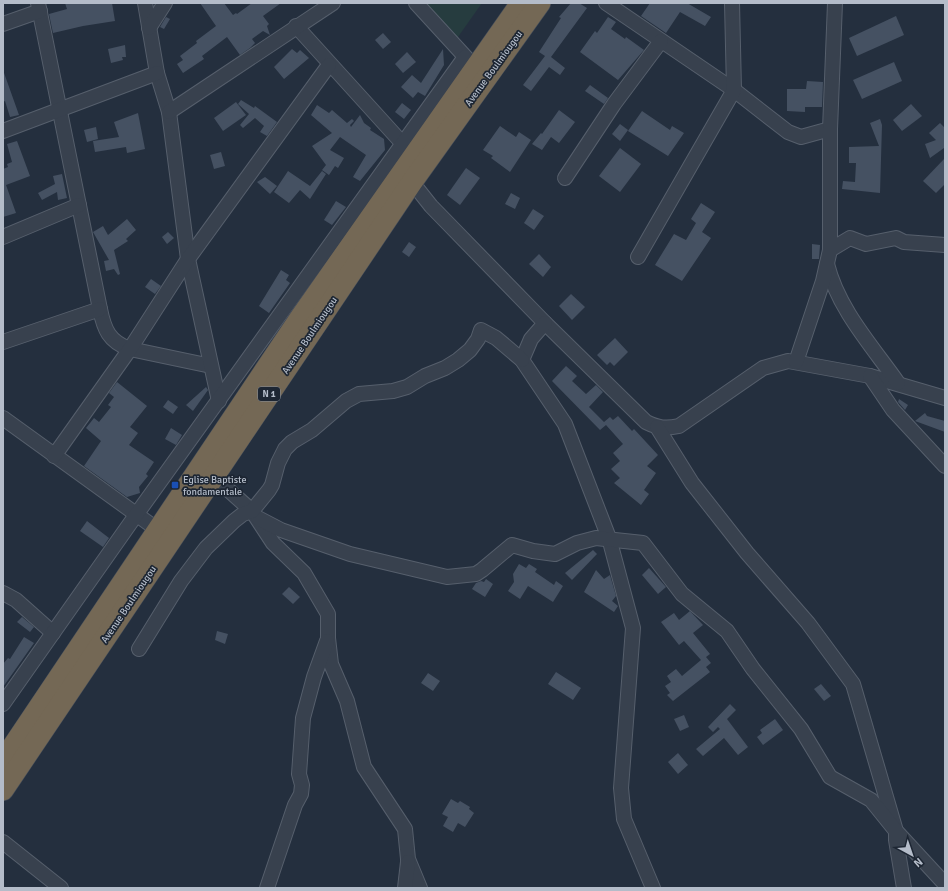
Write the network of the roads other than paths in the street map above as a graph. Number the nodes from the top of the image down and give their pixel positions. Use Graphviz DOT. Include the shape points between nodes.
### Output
graph roads {
  1 [pos="145,3"];
  2 [pos="165,3"];
  3 [pos="333,3"];
  4 [pos="416,3"];
  5 [pos="521,3"];
  6 [pos="540,3"];
  7 [pos="606,3"];
  8 [pos="732,3"];
  9 [pos="835,3"];
  10 [pos="39,7"];
  11 [pos="3,24"];
  12 [pos="296,26"];
  13 [pos="149,28"];
  14 [pos="661,41"];
  15 [pos="470,62"];
  16 [pos="329,65"];
  17 [pos="157,73"];
  18 [pos="734,90"];
  19 [pos="60,110"];
  20 [pos="169,112"];
  21 [pos="830,129"];
  22 [pos="3,131"];
  23 [pos="403,144"];
  24 [pos="565,178"];
  25 [pos="412,182"];
  26 [pos="79,206"];
  27 [pos="3,237"];
  28 [pos="945,245"];
  29 [pos="830,250"];
  30 [pos="638,256"];
  31 [pos="188,259"];
  32 [pos="827,264"];
  33 [pos="100,309"];
  34 [pos="545,322"];
  35 [pos="3,342"];
  36 [pos="130,349"];
  37 [pos="522,360"];
  38 [pos="796,362"];
  39 [pos="211,366"];
  40 [pos="870,376"];
  41 [pos="898,383"];
  42 [pos="945,398"];
  43 [pos="219,401"];
  44 [pos="3,418"];
  45 [pos="657,427"];
  46 [pos="54,456"];
  47 [pos="945,466"];
  48 [pos="214,477"];
  49 [pos="255,514"];
  50 [pos="136,515"];
  51 [pos="158,530"];
  52 [pos="609,538"];
  53 [pos="3,593"];
  54 [pos="54,633"];
  55 [pos="328,638"];
  56 [pos="139,648"];
  57 [pos="3,704"];
  58 [pos="3,761"];
  59 [pos="3,790"];
  60 [pos="896,831"];
  61 [pos="3,842"];
  62 [pos="408,859"];
  63 [pos="945,884"];
  64 [pos="60,888"];
  65 [pos="267,888"];
  66 [pos="405,888"];
  67 [pos="420,888"];
  68 [pos="653,888"];
  69 [pos="904,888"];
  1 -- 13 [label="street"];
  2 -- 13 [label="street"];
  3 -- 12 [label="street"];
  4 -- 15 [label="street"];
  5 -- 15 [label="highway, Avenue Boulmiougou / N 1"];
  6 -- 25 [label="highway, Avenue Boulmiougou / N 1"];
  7 -- 14 [label="street"];
  8 -- 18 [label="street"];
  9 -- 21 [label="street"];
  10 -- 11 [label="street"];
  10 -- 19 [label="street"];
  12 -- 16 [label="street"];
  12 -- 20 [label="street"];
  13 -- 17 [label="street"];
  14 -- 18 [label="street"];
  14 -- 24 [label="street" via="614,104"];
  15 -- 23 [label="street"];
  15 -- 51 [label="highway, Avenue Boulmiougou / N 1"];
  16 -- 23 [label="street"];
  16 -- 31 [label="street"];
  17 -- 19 [label="street"];
  17 -- 20 [label="street"];
  18 -- 21 [label="street" via="794,135 807,136"];
  18 -- 30 [label="street"];
  19 -- 22 [label="street"];
  19 -- 26 [label="street"];
  20 -- 31 [label="street"];
  21 -- 29 [label="street"];
  23 -- 43 [label="street"];
  25 -- 34 [label="street" via="431,206"];
  25 -- 48 [label="highway, Avenue Boulmiougou / N 1"];
  26 -- 27 [label="street"];
  26 -- 33 [label="street"];
  28 -- 29 [label="street" via="904,242 896,238 866,244 850,238"];
  29 -- 32 [label="street"];
  31 -- 36 [label="street"];
  31 -- 39 [label="street"];
  32 -- 38 [label="street"];
  32 -- 41 [label="street" via="838,296"];
  33 -- 35 [label="street"];
  33 -- 36 [label="street" via="108,334 122,346"];
  34 -- 37 [label="street" via="531,339"];
  34 -- 45 [label="street" via="646,422"];
  36 -- 39 [label="street"];
  36 -- 46 [label="street"];
  37 -- 49 [label="street" via="496,338 481,330 470,350 445,368 407,387 359,394 346,401 285,450 278,463 272,485"];
  37 -- 52 [label="street" via="566,424"];
  38 -- 40 [label="street"];
  38 -- 45 [label="street" via="788,361 763,368 692,419 679,426"];
  39 -- 43 [label="street"];
  40 -- 41 [label="street"];
  40 -- 47 [label="street" via="893,410"];
  41 -- 42 [label="street"];
  43 -- 50 [label="street"];
  44 -- 46 [label="street"];
  45 -- 60 [label="street" via="692,483 747,553 808,623 853,684"];
  46 -- 50 [label="street"];
  48 -- 49 [label="street"];
  48 -- 59 [label="highway, Avenue Boulmiougou / N 1"];
  49 -- 52 [label="street" via="281,530 350,554 447,577 476,574 512,545 555,554 576,543"];
  49 -- 55 [label="street" via="273,543 304,573 328,614"];
  49 -- 56 [label="street" via="243,514 234,520 206,548"];
  50 -- 51 [label="street"];
  50 -- 54 [label="street"];
  51 -- 58 [label="highway, Avenue Boulmiougou / N 1"];
  52 -- 60 [label="street" via="643,543 682,594 727,631 753,669 801,729 830,777 871,800"];
  52 -- 68 [label="street" via="633,628 621,788 624,819"];
  53 -- 54 [label="street" via="16,600"];
  54 -- 57 [label="street"];
  55 -- 62 [label="street" via="331,664 347,701 364,767 405,829"];
  55 -- 65 [label="street" via="303,718 299,774 301,794"];
  60 -- 63 [label="street"];
  60 -- 69 [label="street"];
  61 -- 64 [label="street"];
  62 -- 66 [label="street"];
  62 -- 67 [label="street"];
}
